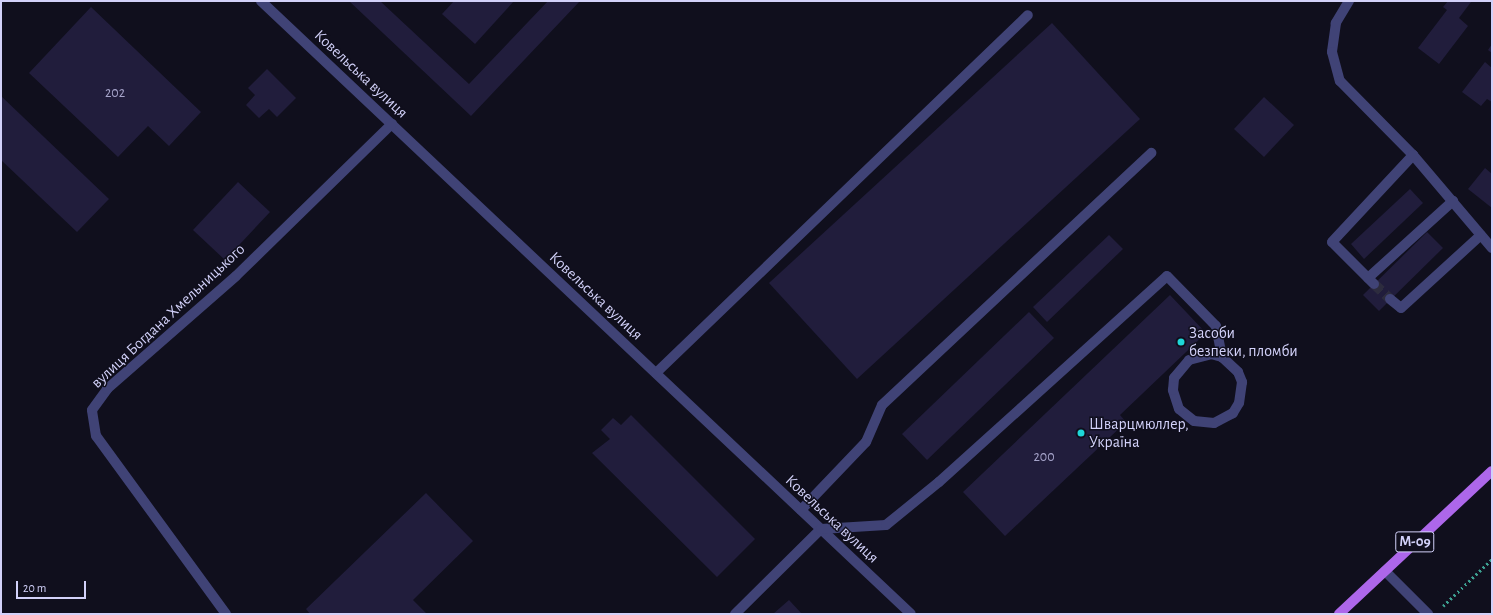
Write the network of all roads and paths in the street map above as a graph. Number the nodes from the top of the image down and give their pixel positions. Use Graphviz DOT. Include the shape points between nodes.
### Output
graph roads {
  1 [pos="261,1"];
  2 [pos="1349,1"];
  3 [pos="1028,15"];
  4 [pos="392,124"];
  5 [pos="1151,153"];
  6 [pos="1413,155"];
  7 [pos="1453,201"];
  8 [pos="1481,235"];
  9 [pos="1492,248"];
  10 [pos="1390,299"];
  11 [pos="1222,357"];
  12 [pos="656,373"];
  13 [pos="1492,471"];
  14 [pos="801,510"];
  15 [pos="821,529"];
  16 [pos="1492,559"];
  17 [pos="1385,571"];
  18 [pos="1441,608"];
  19 [pos="226,614"];
  20 [pos="735,614"];
  21 [pos="911,614"];
  22 [pos="1339,614"];
  23 [pos="1428,614"];
  1 -- 4 [label="street, Ковельська вулиця"];
  2 -- 6 [label="street" via="1336,23 1332,52 1340,81"];
  3 -- 12 [label="street"];
  4 -- 12 [label="street, Ковельська вулиця"];
  4 -- 19 [label="street, вулиця Богдана Хмельницького" via="236,276 107,389 92,410 96,436"];
  5 -- 14 [label="street" via="882,405 866,442"];
  6 -- 7 [label="street"];
  6 -- 7 [label="street" via="1332,242 1371,281"];
  7 -- 8 [label="street"];
  8 -- 9 [label="street"];
  8 -- 10 [label="street" via="1401,308"];
  11 -- 11 [label="street" via="1211,354 1189,360 1174,378 1175,399 1179,408 1194,421 1209,423 1224,419 1239,404 1242,382 1235,368"];
  11 -- 15 [label="street" via="1216,326 1167,276 945,477 886,525"];
  12 -- 14 [label="street, Ковельська вулиця"];
  13 -- 17 [label="main road, М-09"];
  14 -- 15 [label="street, Ковельська вулиця"];
  15 -- 20 [label="street"];
  15 -- 21 [label="street, Ковельська вулиця"];
  16 -- 18 [label="path"];
  17 -- 22 [label="main road, М-09"];
  17 -- 23 [label="street"];
}
